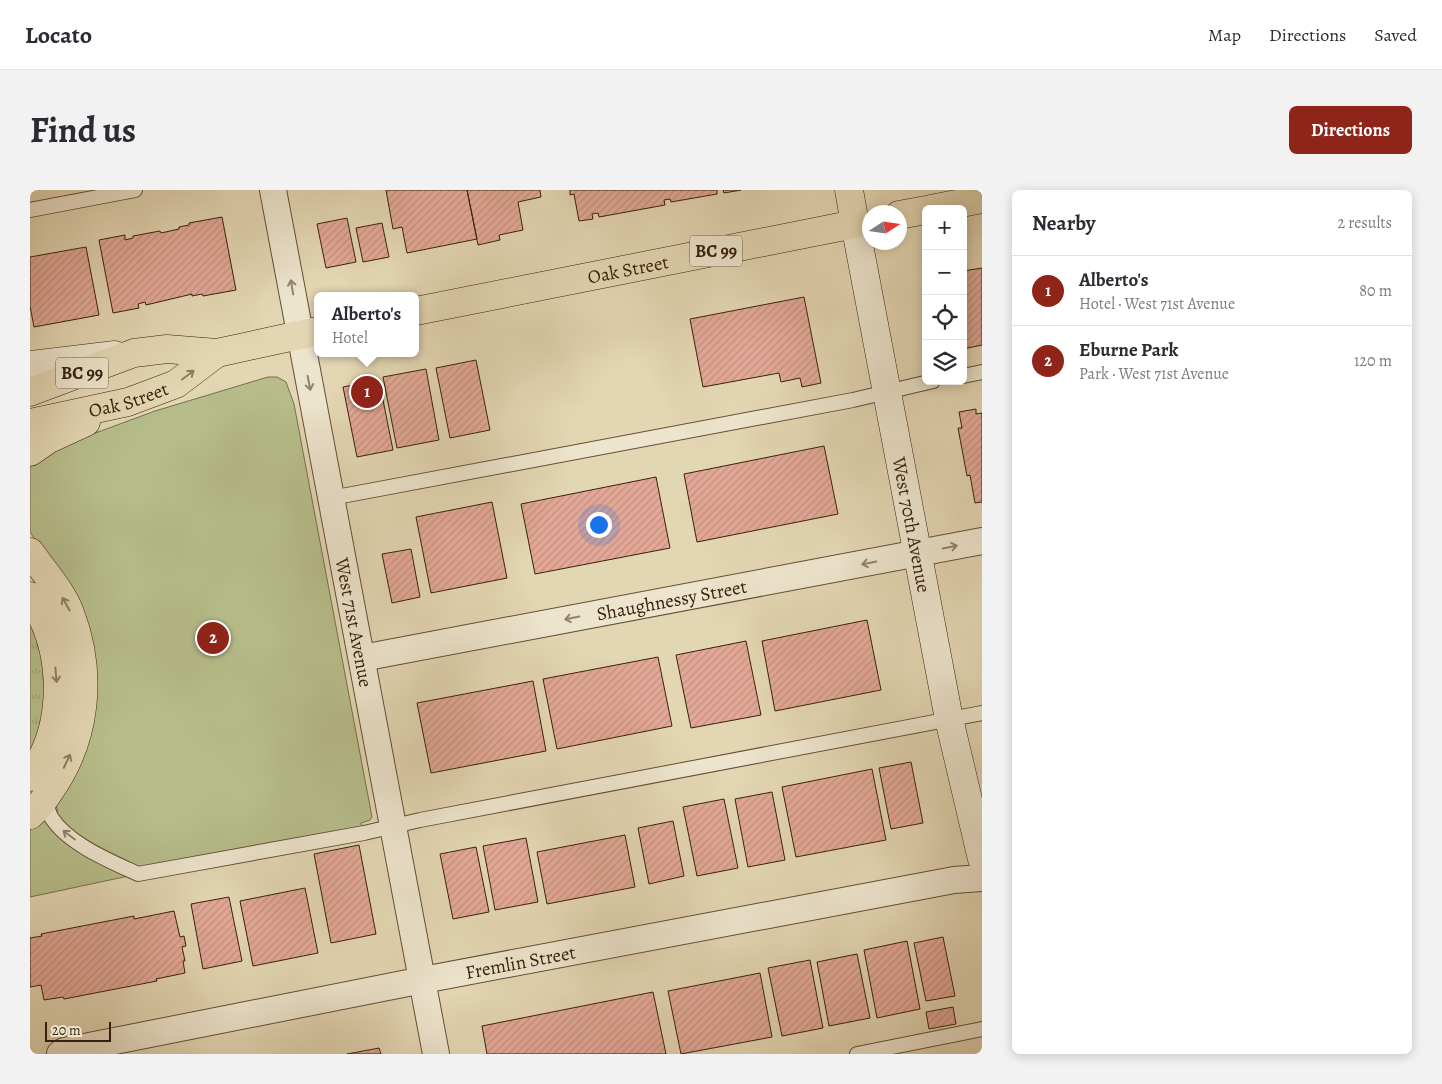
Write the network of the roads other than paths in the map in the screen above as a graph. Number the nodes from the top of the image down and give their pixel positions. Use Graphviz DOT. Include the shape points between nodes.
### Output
graph roads {
  1 [pos="135,190"];
  2 [pos="273,190"];
  3 [pos="849,190"];
  4 [pos="982,199"];
  5 [pos="951,205"];
  6 [pos="30,210"];
  7 [pos="922,211"];
  8 [pos="907,214"];
  9 [pos="862,222"];
  10 [pos="866,250"];
  11 [pos="419,310"];
  12 [pos="309,333"];
  13 [pos="134,353"];
  14 [pos="217,353"];
  15 [pos="30,365"];
  16 [pos="982,372"];
  17 [pos="967,375"];
  18 [pos="922,384"];
  19 [pos="30,392"];
  20 [pos="887,392"];
  21 [pos="128,402"];
  22 [pos="30,423"];
  23 [pos="30,452"];
  24 [pos="331,498"];
  25 [pos="982,541"];
  26 [pos="30,552"];
  27 [pos="917,554"];
  28 [pos="30,596"];
  29 [pos="362,658"];
  30 [pos="982,713"];
  31 [pos="949,719"];
  32 [pos="35,797"];
  33 [pos="393,826"];
  34 [pos="982,859"];
  35 [pos="982,878"];
  36 [pos="423,980"];
  37 [pos="982,1030"];
  38 [pos="60,1054"];
  39 [pos="436,1054"];
  40 [pos="857,1054"];
  1 -- 6 [label="lane"];
  12 -- 2 [label="street, West 71st Avenue, one-way" via="292,284"];
  3 -- 9 [label="main road, West 70th Avenue"];
  4 -- 5 [label="main road"];
  7 -- 8 [label="main road"];
  9 -- 11 [label="main road, Oak Street / BC 99"];
  10 -- 20 [label="main road, West 70th Avenue"];
  12 -- 14 [label="main road, Oak Street / BC 99"];
  12 -- 24 [label="street, West 71st Avenue, one-way"];
  13 -- 14 [label="main road, Oak Street / BC 99" via="167,349"];
  13 -- 15 [label="main road, Oak Street"];
  13 -- 19 [label="main road, Oak Street / BC 99"];
  21 -- 14 [label="main road, Oak Street / BC 99, one-way" via="176,384"];
  16 -- 17 [label="lane"];
  18 -- 20 [label="lane"];
  20 -- 24 [label="lane"];
  20 -- 27 [label="main road, West 70th Avenue"];
  21 -- 22 [label="main road, Oak Street / BC 99"];
  21 -- 23 [label="main road"];
  24 -- 29 [label="street, West 71st Avenue"];
  27 -- 25 [label="street, Shaughnessy Street, one-way"];
  32 -- 26 [label="main road, one-way" via="68,760 83,708 84,676 70,611"];
  27 -- 29 [label="street, Shaughnessy Street, one-way"];
  27 -- 31 [label="main road, West 70th Avenue"];
  28 -- 32 [label="main road, one-way" via="48,631 57,681 53,731"];
  29 -- 33 [label="street, West 71st Avenue"];
  30 -- 31 [label="lane"];
  31 -- 33 [label="lane"];
  31 -- 34 [label="main road, West 70th Avenue"];
  33 -- 32 [label="lane, one-way" via="138,874 68,836"];
  33 -- 36 [label="street, West 71st Avenue"];
  35 -- 36 [label="street, Fremlin Street" via="944,882"];
  36 -- 38 [label="street, Fremlin Street"];
  36 -- 39 [label="street, West 71st Avenue"];
  37 -- 40 [label="lane"];
}
